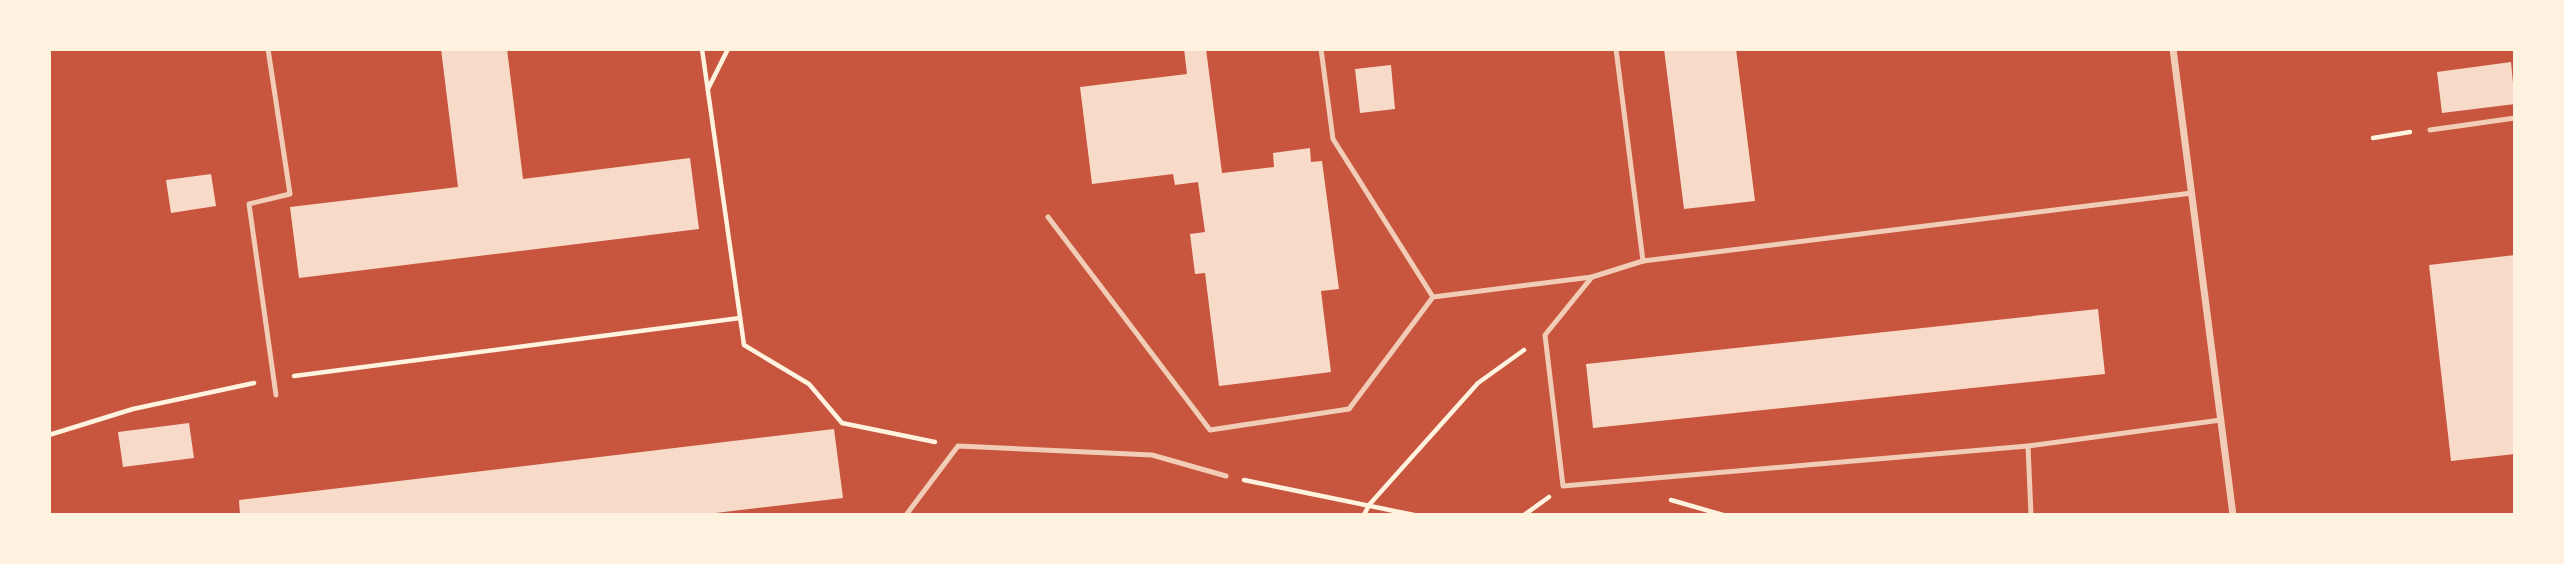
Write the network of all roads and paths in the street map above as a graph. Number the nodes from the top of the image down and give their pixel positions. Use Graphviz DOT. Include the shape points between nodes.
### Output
graph roads {
  1 [pos="268,49"];
  2 [pos="702,49"];
  3 [pos="728,49"];
  4 [pos="1321,49"];
  5 [pos="1616,49"];
  6 [pos="2173,49"];
  7 [pos="708,89"];
  8 [pos="2515,118"];
  9 [pos="2430,130"];
  10 [pos="2373,138"];
  11 [pos="2192,193"];
  12 [pos="1048,218"];
  13 [pos="1643,261"];
  14 [pos="1592,277"];
  15 [pos="1433,297"];
  16 [pos="740,318"];
  17 [pos="1545,335"];
  18 [pos="274,379"];
  19 [pos="276,396"];
  20 [pos="2221,421"];
  21 [pos="49,435"];
  22 [pos="958,446"];
  23 [pos="2028,446"];
  24 [pos="1226,476"];
  25 [pos="1563,486"];
  26 [pos="1369,505"];
  27 [pos="906,515"];
  28 [pos="1364,515"];
  29 [pos="1414,515"];
  30 [pos="1524,515"];
  31 [pos="2031,515"];
  32 [pos="2233,515"];
  1 -- 18 [label="lane" via="290,194 249,204"];
  2 -- 7 [label="path"];
  3 -- 7 [label="path"];
  4 -- 15 [label="lane" via="1333,139"];
  5 -- 13 [label="lane"];
  6 -- 11 [label="street"];
  7 -- 16 [label="path"];
  8 -- 9 [label="lane"];
  9 -- 10 [label="path"];
  11 -- 13 [label="lane"];
  11 -- 20 [label="street"];
  12 -- 15 [label="lane" via="1210,430 1349,409"];
  13 -- 14 [label="lane"];
  14 -- 15 [label="lane"];
  14 -- 17 [label="lane"];
  16 -- 18 [label="path"];
  16 -- 22 [label="path" via="744,345 809,384 842,423"];
  17 -- 25 [label="lane"];
  17 -- 26 [label="path" via="1478,383"];
  18 -- 19 [label="lane"];
  18 -- 21 [label="path" via="133,409"];
  20 -- 23 [label="lane"];
  20 -- 32 [label="street"];
  22 -- 24 [label="lane" via="1152,454"];
  22 -- 27 [label="lane"];
  23 -- 25 [label="lane"];
  23 -- 31 [label="lane"];
  24 -- 26 [label="path"];
  25 -- 30 [label="path"];
  26 -- 28 [label="path"];
  26 -- 29 [label="path"];
}
